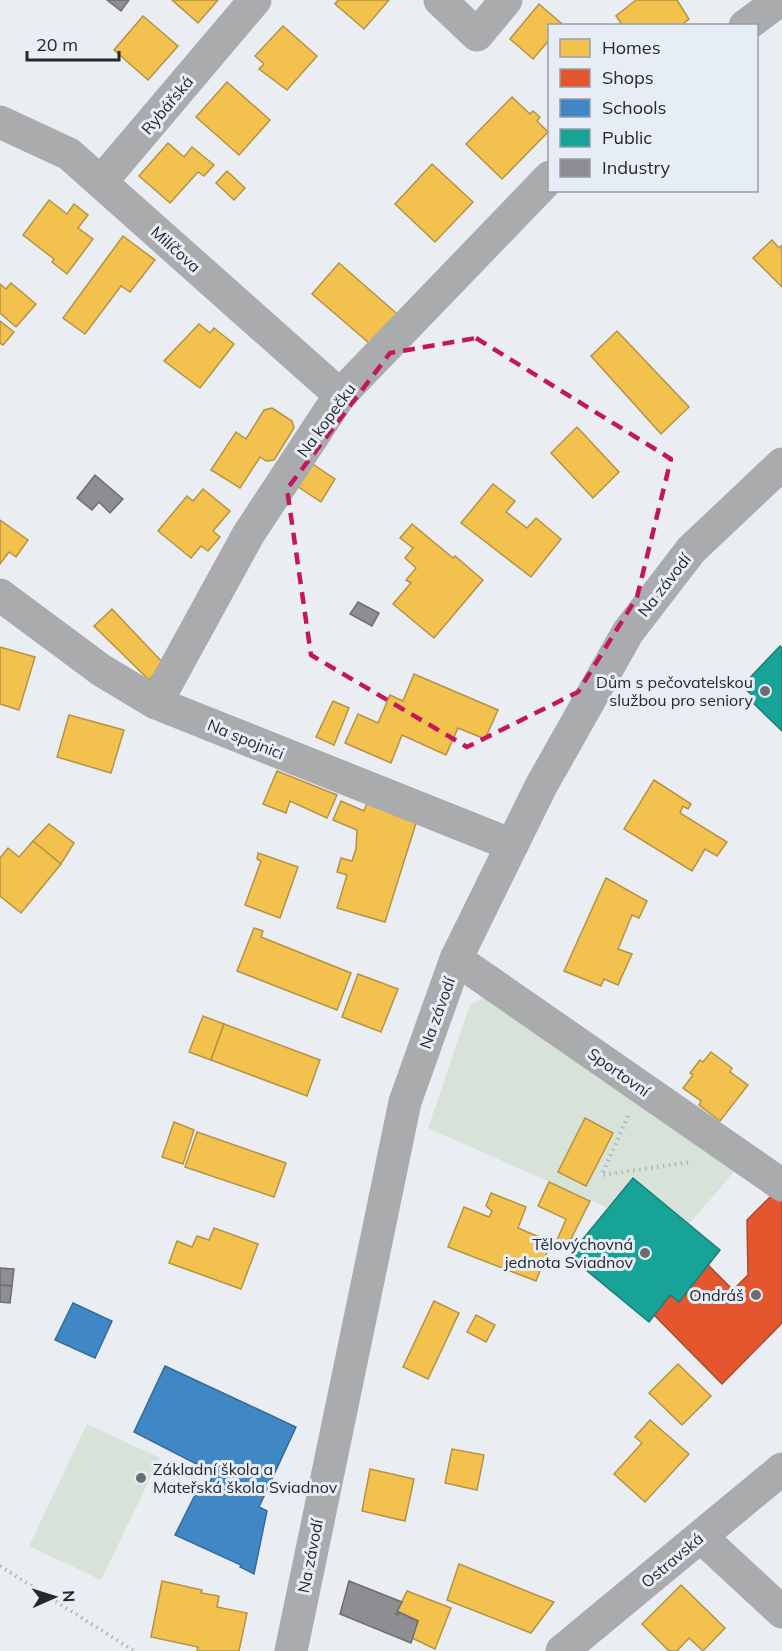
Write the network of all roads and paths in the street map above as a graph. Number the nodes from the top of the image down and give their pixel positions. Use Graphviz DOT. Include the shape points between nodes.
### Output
graph roads {
  1 [pos="255,0"];
  2 [pos="440,0"];
  3 [pos="506,0"];
  4 [pos="780,0"];
  5 [pos="748,24"];
  6 [pos="0,122"];
  7 [pos="548,178"];
  8 [pos="101,182"];
  9 [pos="340,394"];
  10 [pos="782,464"];
  11 [pos="0,595"];
  12 [pos="156,703"];
  13 [pos="512,845"];
  14 [pos="456,959"];
  15 [pos="641,1087"];
  16 [pos="741,1156"];
  17 [pos="782,1185"];
  18 [pos="782,1469"];
  19 [pos="701,1537"];
  20 [pos="0,1566"];
  21 [pos="782,1612"];
  22 [pos="134,1651"];
  23 [pos="291,1651"];
  24 [pos="562,1651"];
  1 -- 8 [label="street, Rybářská"];
  2 -- 3 [label="street" via="477,35"];
  4 -- 5 [label="street"];
  6 -- 8 [label="street, Milíčova" via="69,154"];
  7 -- 9 [label="street, Na kopečku"];
  8 -- 9 [label="street, Milíčova"];
  9 -- 12 [label="street, Na kopečku" via="248,535"];
  10 -- 13 [label="street, Na závodí" via="691,550 628,632"];
  11 -- 12 [label="street, Na spojnici" via="100,670"];
  12 -- 13 [label="street, Na spojnici"];
  13 -- 14 [label="street, Na závodí"];
  14 -- 15 [label="street, Sportovní"];
  14 -- 23 [label="street, Na závodí" via="405,1102"];
  15 -- 16 [label="street, Sportovní"];
  15 -- 16 [label="path" via="602,1174"];
  16 -- 17 [label="street, Sportovní"];
  18 -- 19 [label="street, Ostravská"];
  19 -- 21 [label="street"];
  19 -- 24 [label="street, Ostravská"];
  20 -- 22 [label="path"];
}
